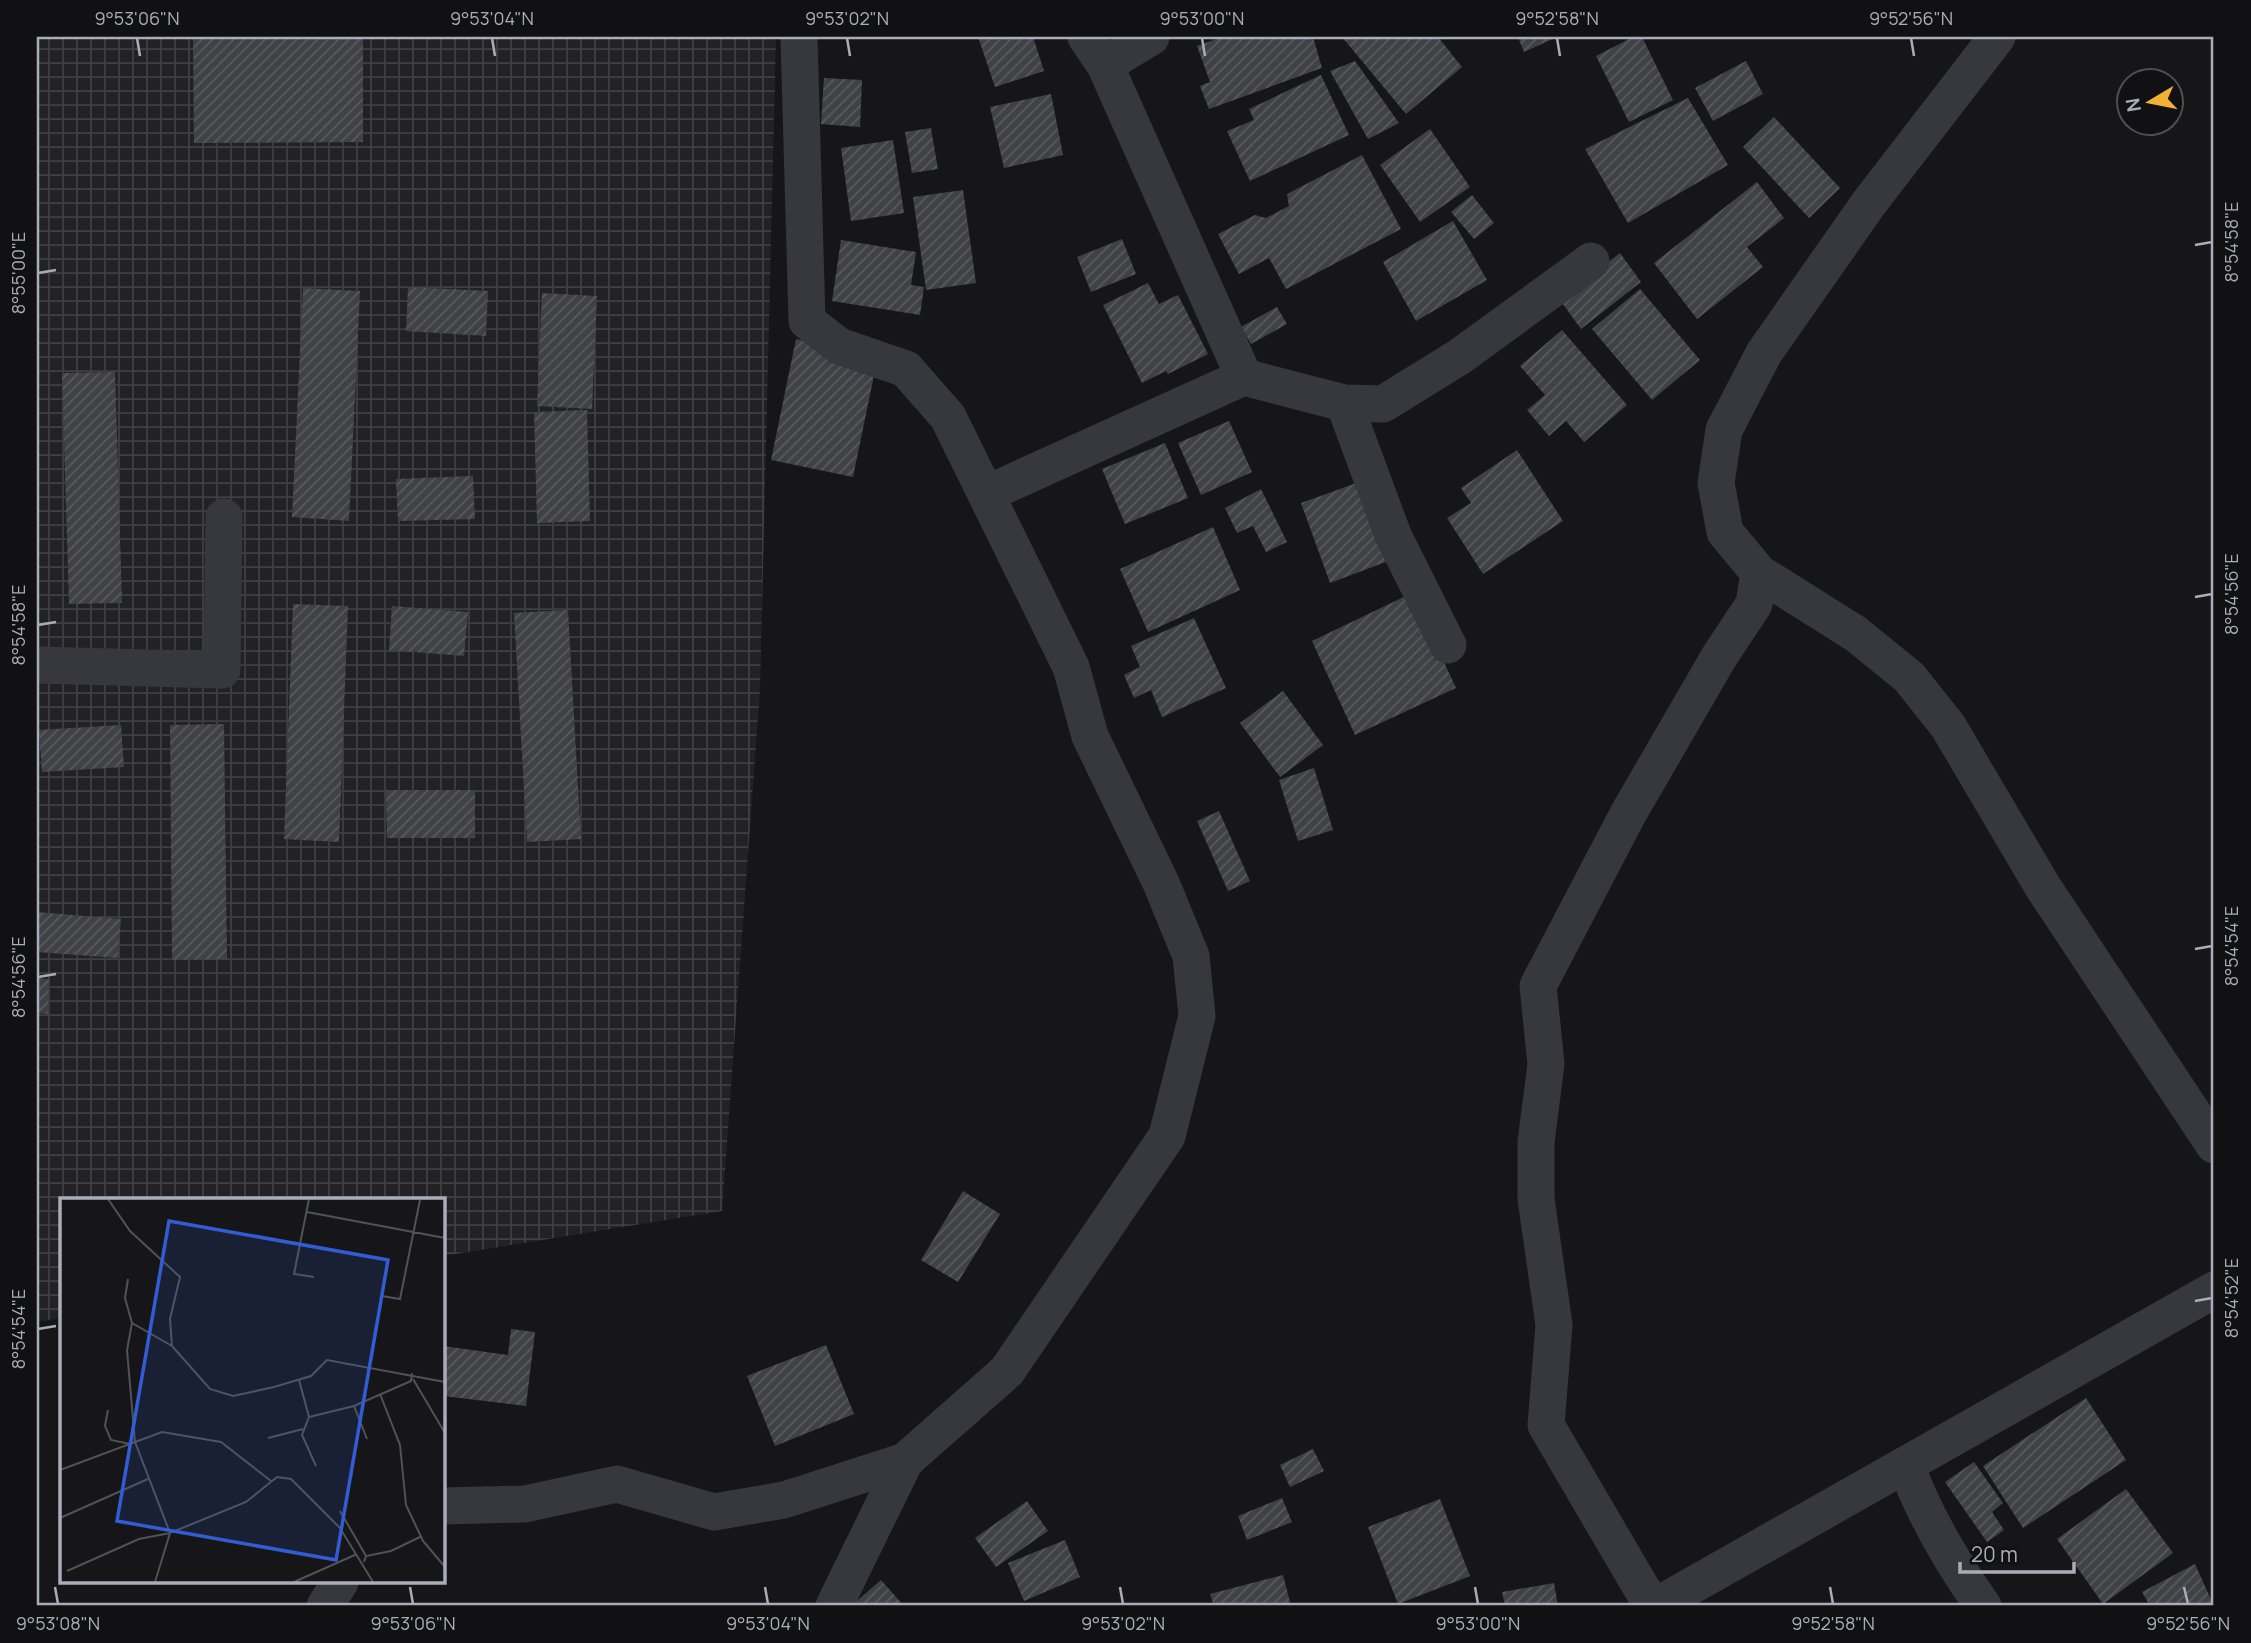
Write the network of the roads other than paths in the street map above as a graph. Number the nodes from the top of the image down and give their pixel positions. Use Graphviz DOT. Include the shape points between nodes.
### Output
graph roads {
  1 [pos="799,37"];
  2 [pos="1151,37"];
  3 [pos="1997,37"];
  4 [pos="1095,51"];
  5 [pos="1591,261"];
  6 [pos="1244,377"];
  7 [pos="1344,403"];
  8 [pos="986,494"];
  9 [pos="224,517"];
  10 [pos="1759,573"];
  11 [pos="1448,645"];
  12 [pos="37,665"];
  13 [pos="2214,1145"];
  14 [pos="2214,1290"];
  15 [pos="905,1461"];
  16 [pos="1906,1465"];
  17 [pos="444,1506"];
  18 [pos="339,1584"];
  19 [pos="326,1606"];
  20 [pos="834,1606"];
  21 [pos="1654,1606"];
  22 [pos="1983,1606"];
  1 -- 8 [label="street" via="807,321 839,345 906,369 948,418"];
  2 -- 4 [label="street"];
  3 -- 10 [label="street" via="1869,202 1779,332 1724,430 1716,483 1725,532"];
  4 -- 6 [label="street"];
  5 -- 7 [label="street" via="1459,357 1383,404"];
  6 -- 7 [label="street"];
  6 -- 8 [label="street"];
  7 -- 11 [label="street" via="1393,535"];
  8 -- 15 [label="street" via="1071,667 1090,736 1191,956 1197,1016 1167,1136 1007,1371"];
  9 -- 12 [label="street" via="222,670"];
  10 -- 13 [label="street" via="1856,634 1917,687 1948,726 2043,887"];
  10 -- 21 [label="street" via="1754,604 1718,657 1628,814 1538,986 1546,1065 1536,1142 1536,1199 1555,1325 1546,1425"];
  14 -- 16 [label="street"];
  15 -- 17 [label="street" via="784,1500 714,1512 617,1484 524,1504"];
  15 -- 20 [label="street"];
  16 -- 21 [label="street"];
  16 -- 22 [label="street" via="1922,1508"];
  18 -- 19 [label="street"];
}
